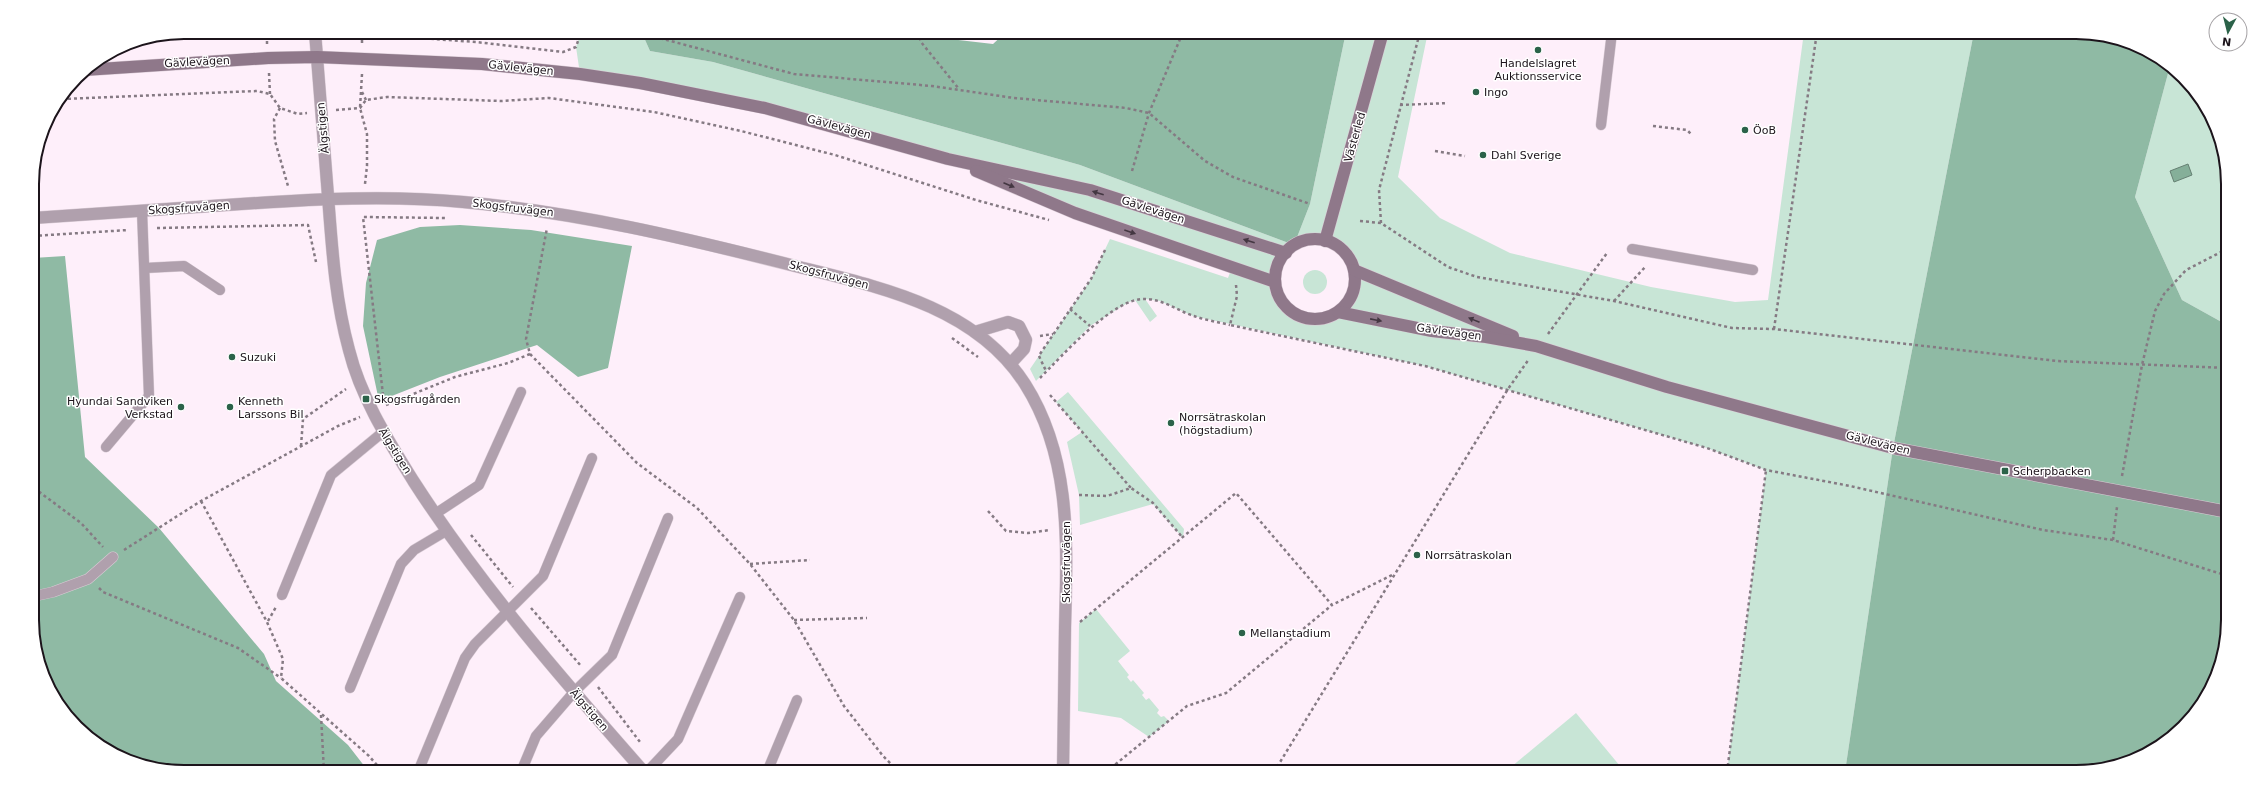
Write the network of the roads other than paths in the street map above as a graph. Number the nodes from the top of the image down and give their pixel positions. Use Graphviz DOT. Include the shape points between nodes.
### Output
graph roads {
  1 [pos="316,39"];
  2 [pos="1381,39"];
  3 [pos="1611,39"];
  4 [pos="317,57"];
  5 [pos="96,69"];
  6 [pos="1601,125"];
  7 [pos="948,159"];
  8 [pos="328,199"];
  9 [pos="142,211"];
  10 [pos="39,218"];
  11 [pos="1325,241"];
  12 [pos="1632,249"];
  13 [pos="1286,253"];
  14 [pos="146,268"];
  15 [pos="1354,270"];
  16 [pos="1753,270"];
  17 [pos="1275,282"];
  18 [pos="220,290"];
  19 [pos="1338,312"];
  20 [pos="975,332"];
  21 [pos="1538,346"];
  22 [pos="1011,363"];
  23 [pos="521,392"];
  24 [pos="378,436"];
  25 [pos="106,447"];
  26 [pos="592,458"];
  27 [pos="2221,511"];
  28 [pos="435,514"];
  29 [pos="668,518"];
  30 [pos="446,530"];
  31 [pos="112,557"];
  32 [pos="39,595"];
  33 [pos="282,595"];
  34 [pos="740,597"];
  35 [pos="507,612"];
  36 [pos="350,688"];
  37 [pos="574,692"];
  38 [pos="797,700"];
  39 [pos="421,765"];
  40 [pos="524,765"];
  41 [pos="638,765"];
  42 [pos="654,765"];
  43 [pos="770,765"];
  44 [pos="1064,765"];
  1 -- 4 [label="street, Älgstigen"];
  2 -- 11 [label="main road, Västerled"];
  3 -- 6 [label="lane"];
  4 -- 5 [label="main road, Gävlevägen"];
  4 -- 7 [label="main road, Gävlevägen" via="482,64 640,83 772,110"];
  4 -- 8 [label="street, Älgstigen"];
  13 -- 7 [label="main road, Gävlevägen, one-way" via="1090,190"];
  7 -- 17 [label="main road, Gävlevägen, one-way" via="1075,213"];
  8 -- 9 [label="street, Skogsfruvägen"];
  8 -- 20 [label="street, Skogsfruvägen" via="461,202 550,212 659,232 836,276 907,297 932,306"];
  8 -- 24 [label="street, Älgstigen" via="335,278 346,339"];
  9 -- 10 [label="street, Skogsfruvägen"];
  9 -- 14 [label="lane"];
  11 -- 13 [label="main road" via="1303,241"];
  11 -- 15 [label="main road" via="1344,252"];
  12 -- 16 [label="lane"];
  13 -- 17 [label="main road" via="1276,272"];
  14 -- 18 [label="lane" via="184,266"];
  14 -- 25 [label="lane" via="149,396"];
  15 -- 19 [label="main road" via="1355,282 1352,293 1346,305"];
  21 -- 15 [label="main road, Gävlevägen, one-way"];
  17 -- 19 [label="main road" via="1279,296 1297,315 1308,319 1323,319"];
  19 -- 21 [label="main road, Gävlevägen, one-way"];
  20 -- 22 [label="street, Skogsfruvägen"];
  20 -- 22 [label="street" via="1008,322 1019,326 1026,340 1024,349"];
  21 -- 27 [label="main road, Gävlevägen" via="1667,387 1893,448"];
  22 -- 44 [label="street, Skogsfruvägen" via="1027,387 1058,460 1066,527"];
  23 -- 28 [label="lane" via="479,485"];
  24 -- 28 [label="street, Älgstigen"];
  24 -- 33 [label="lane" via="336,468 328,479"];
  26 -- 35 [label="lane" via="543,576"];
  28 -- 30 [label="street, Älgstigen"];
  29 -- 37 [label="lane" via="612,655"];
  30 -- 35 [label="street, Älgstigen"];
  30 -- 36 [label="lane" via="414,550 401,564"];
  31 -- 32 [label="lane" via="88,579"];
  34 -- 42 [label="lane" via="678,740"];
  35 -- 37 [label="street, Älgstigen"];
  35 -- 39 [label="lane" via="475,644 466,658"];
  37 -- 40 [label="lane" via="536,736"];
  37 -- 41 [label="street, Älgstigen"];
  38 -- 43 [label="lane"];
}
